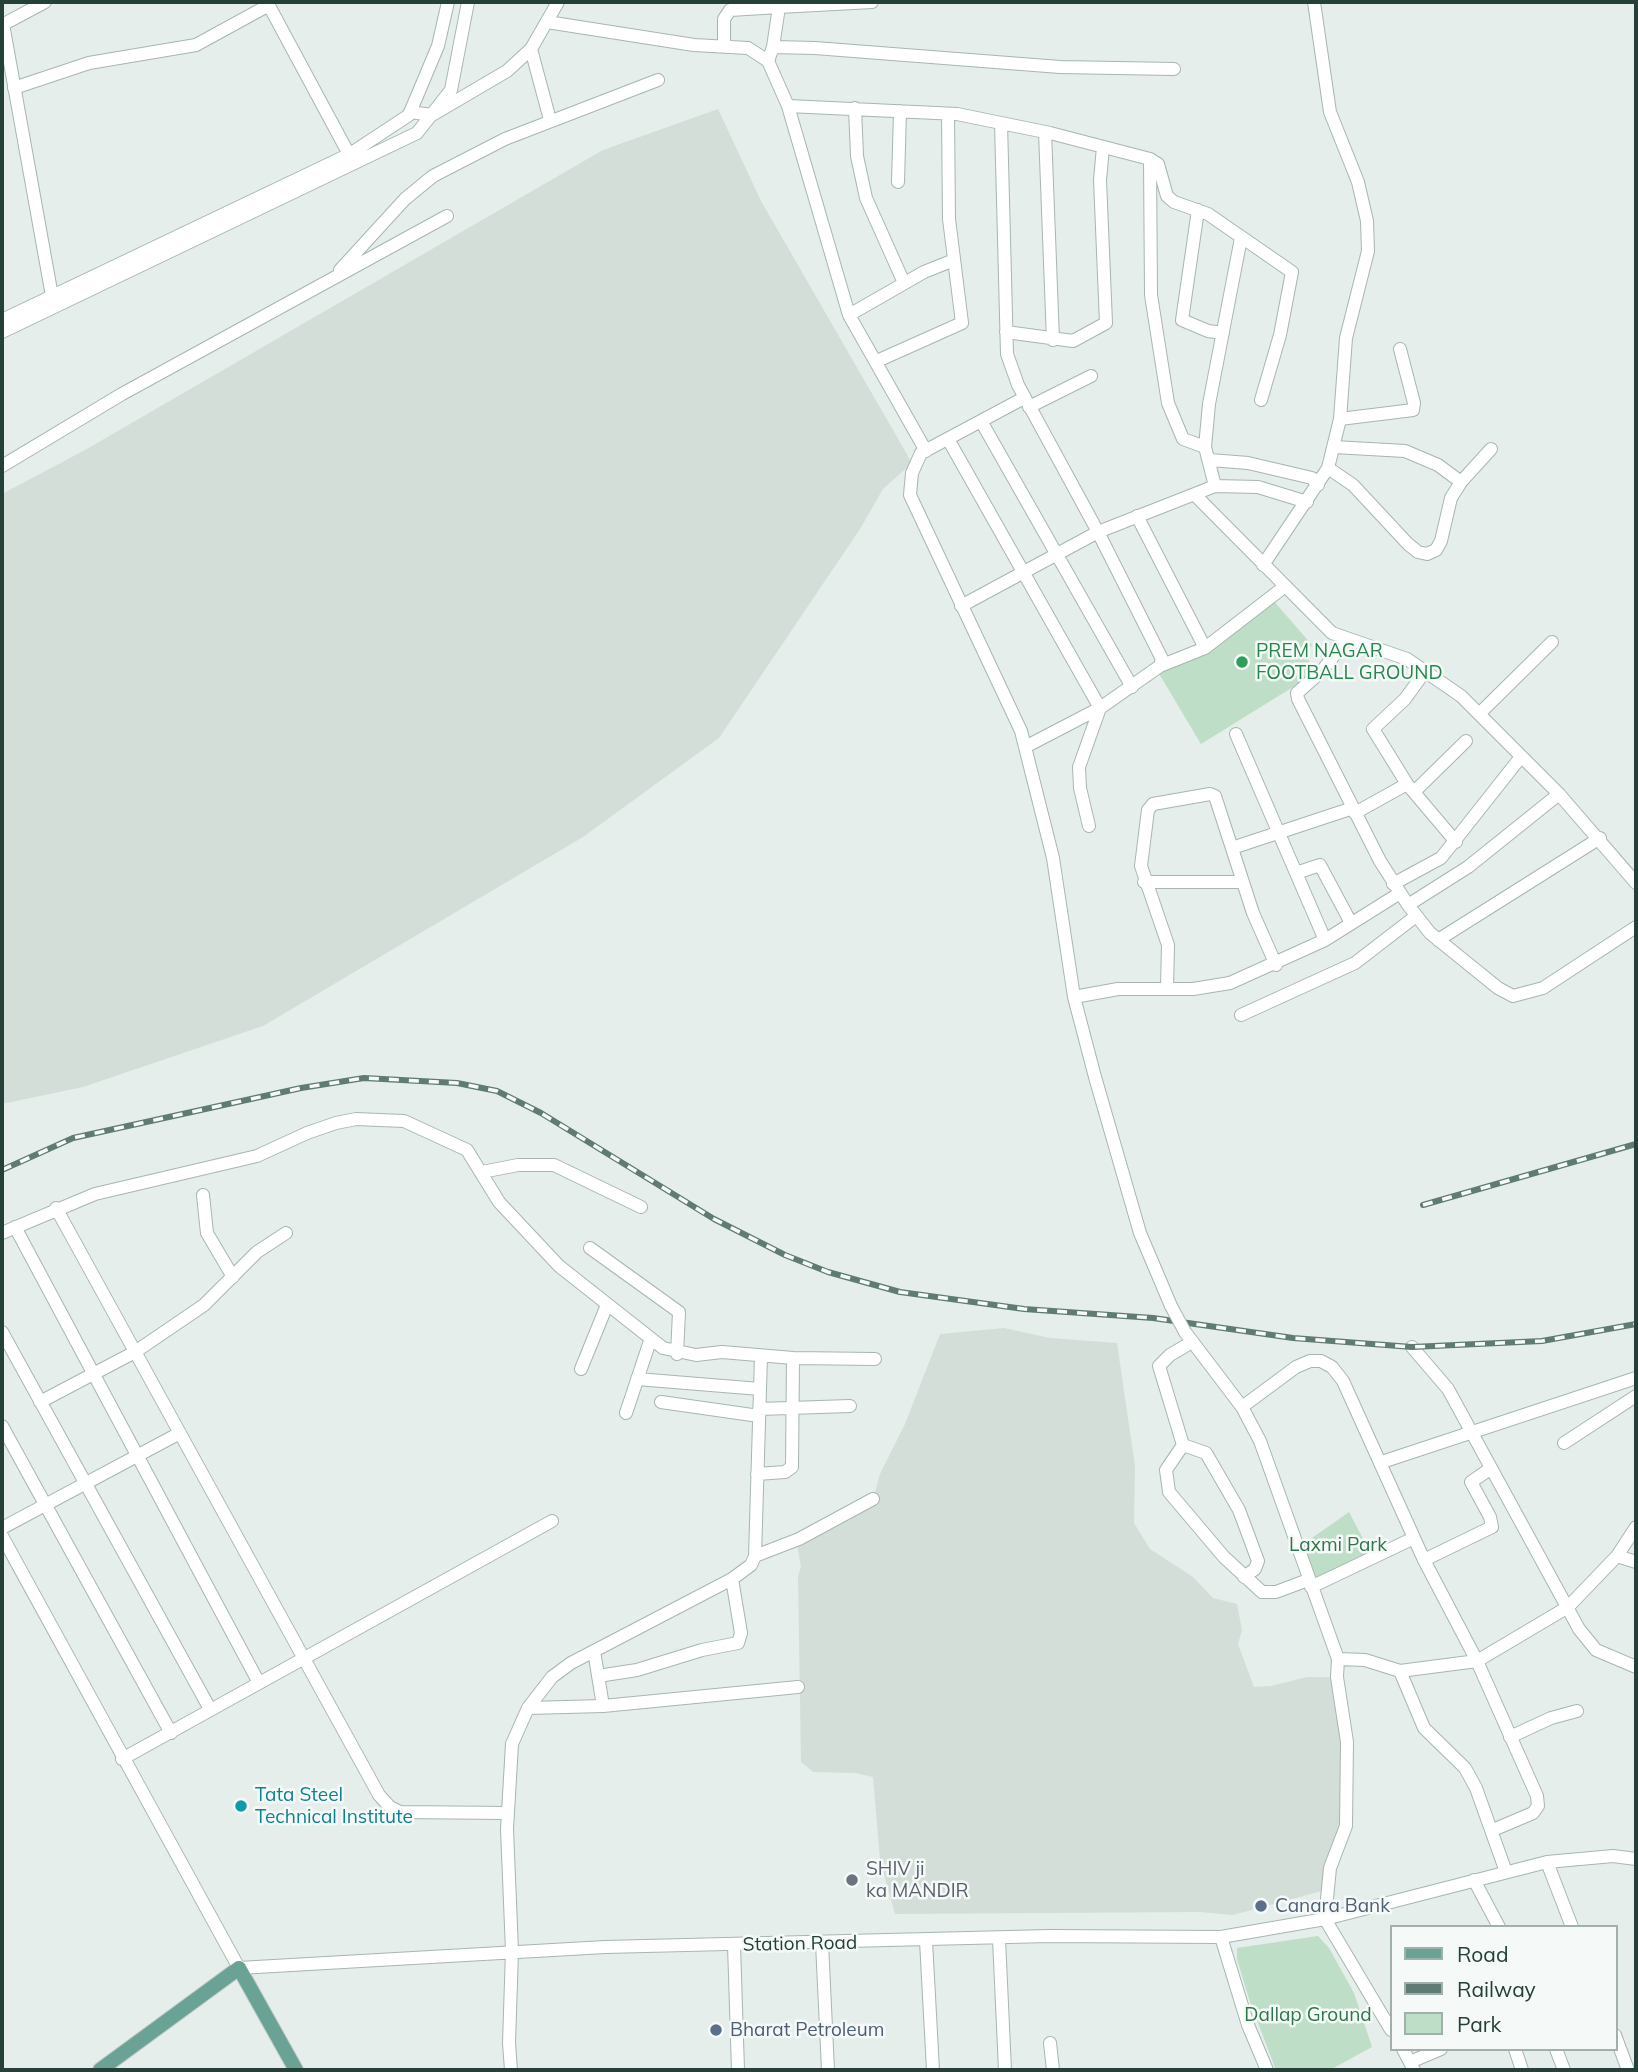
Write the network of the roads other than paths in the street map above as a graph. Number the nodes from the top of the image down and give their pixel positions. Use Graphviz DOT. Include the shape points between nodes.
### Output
graph roads {
  1 [pos="45,2"];
  2 [pos="448,2"];
  3 [pos="468,2"];
  4 [pos="558,2"];
  5 [pos="872,2"];
  6 [pos="1314,2"];
  7 [pos="268,4"];
  8 [pos="742,6"];
  9 [pos="779,7"];
  10 [pos="547,22"];
  11 [pos="2,25"];
  12 [pos="724,46"];
  13 [pos="774,47"];
  14 [pos="531,49"];
  15 [pos="768,61"];
  16 [pos="1174,69"];
  17 [pos="658,80"];
  18 [pos="14,88"];
  19 [pos="788,106"];
  20 [pos="855,108"];
  21 [pos="900,111"];
  22 [pos="410,112"];
  23 [pos="948,114"];
  24 [pos="432,115"];
  25 [pos="550,120"];
  26 [pos="1001,123"];
  27 [pos="1045,132"];
  28 [pos="1103,147"];
  29 [pos="352,159"];
  30 [pos="1150,159"];
  31 [pos="898,182"];
  32 [pos="1198,210"];
  33 [pos="447,216"];
  34 [pos="1241,239"];
  35 [pos="954,261"];
  36 [pos="330,280"];
  37 [pos="904,283"];
  38 [pos="52,296"];
  39 [pos="849,315"];
  40 [pos="2,320"];
  41 [pos="2,332"];
  42 [pos="1006,332"];
  43 [pos="1223,333"];
  44 [pos="1053,340"];
  45 [pos="1400,349"];
  46 [pos="877,361"];
  47 [pos="1091,376"];
  48 [pos="1261,400"];
  49 [pos="1026,402"];
  50 [pos="1340,419"];
  51 [pos="981,421"];
  52 [pos="948,439"];
  53 [pos="1205,447"];
  54 [pos="1334,447"];
  55 [pos="1491,449"];
  56 [pos="926,451"];
  57 [pos="1210,460"];
  58 [pos="2,466"];
  59 [pos="1328,468"];
  60 [pos="1461,482"];
  61 [pos="1318,485"];
  62 [pos="1215,486"];
  63 [pos="1195,495"];
  64 [pos="1307,502"];
  65 [pos="1137,516"];
  66 [pos="1098,532"];
  67 [pos="1058,556"];
  68 [pos="1263,565"];
  69 [pos="1023,572"];
  70 [pos="1284,587"];
  71 [pos="961,606"];
  72 [pos="1346,639"];
  73 [pos="1552,642"];
  74 [pos="1205,648"];
  75 [pos="1160,666"];
  76 [pos="1426,670"];
  77 [pos="1132,687"];
  78 [pos="1100,708"];
  79 [pos="1479,714"];
  80 [pos="1236,734"];
  81 [pos="1466,741"];
  82 [pos="1025,747"];
  83 [pos="1520,758"];
  84 [pos="1411,788"];
  85 [pos="1559,794"];
  86 [pos="1354,811"];
  87 [pos="1089,826"];
  88 [pos="1279,834"];
  89 [pos="1600,838"];
  90 [pos="1456,842"];
  91 [pos="1232,848"];
  92 [pos="1296,873"];
  93 [pos="1144,882"];
  94 [pos="1243,882"];
  95 [pos="1636,883"];
  96 [pos="1397,888"];
  97 [pos="1408,905"];
  98 [pos="1416,916"];
  99 [pos="1351,923"];
  100 [pos="1634,934"];
  101 [pos="1325,940"];
  102 [pos="1438,940"];
  103 [pos="1276,965"];
  104 [pos="1167,988"];
  105 [pos="1074,997"];
  106 [pos="1241,1015"];
  107 [pos="482,1172"];
  108 [pos="203,1195"];
  109 [pos="56,1208"];
  110 [pos="641,1208"];
  111 [pos="15,1227"];
  112 [pos="2,1233"];
  113 [pos="286,1233"];
  114 [pos="590,1248"];
  115 [pos="233,1277"];
  116 [pos="607,1305"];
  117 [pos="2,1332"];
  118 [pos="1189,1337"];
  119 [pos="650,1340"];
  120 [pos="1412,1347"];
  121 [pos="135,1352"];
  122 [pos="677,1354"];
  123 [pos="761,1356"];
  124 [pos="793,1358"];
  125 [pos="875,1359"];
  126 [pos="581,1369"];
  127 [pos="93,1374"];
  128 [pos="1636,1378"];
  129 [pos="636,1379"];
  130 [pos="760,1389"];
  131 [pos="1636,1396"];
  132 [pos="40,1402"];
  133 [pos="662,1402"];
  134 [pos="850,1405"];
  135 [pos="794,1407"];
  136 [pos="1242,1408"];
  137 [pos="626,1413"];
  138 [pos="759,1413"];
  139 [pos="2,1426"];
  140 [pos="178,1434"];
  141 [pos="1471,1434"];
  142 [pos="1564,1443"];
  143 [pos="1183,1445"];
  144 [pos="136,1456"];
  145 [pos="1382,1462"];
  146 [pos="1490,1469"];
  147 [pos="757,1474"];
  148 [pos="85,1484"];
  149 [pos="873,1499"];
  150 [pos="46,1504"];
  151 [pos="552,1521"];
  152 [pos="1636,1527"];
  153 [pos="2,1528"];
  154 [pos="2,1536"];
  155 [pos="1414,1538"];
  156 [pos="755,1556"];
  157 [pos="1617,1556"];
  158 [pos="1424,1560"];
  159 [pos="1636,1562"];
  160 [pos="1244,1577"];
  161 [pos="732,1579"];
  162 [pos="1309,1584"];
  163 [pos="1568,1607"];
  164 [pos="594,1651"];
  165 [pos="302,1659"];
  166 [pos="1338,1659"];
  167 [pos="1477,1661"];
  168 [pos="1636,1668"];
  169 [pos="1400,1671"];
  170 [pos="598,1676"];
  171 [pos="259,1683"];
  172 [pos="799,1687"];
  173 [pos="603,1706"];
  174 [pos="528,1708"];
  175 [pos="210,1709"];
  176 [pos="1577,1711"];
  177 [pos="171,1732"];
  178 [pos="1510,1737"];
  179 [pos="122,1759"];
  180 [pos="507,1813"];
  181 [pos="1493,1830"];
  182 [pos="1636,1859"];
  183 [pos="1547,1862"];
  184 [pos="1506,1872"];
  185 [pos="1474,1880"];
  186 [pos="1325,1919"];
  187 [pos="1498,1925"];
  188 [pos="1571,1925"];
  189 [pos="1221,1937"];
  190 [pos="999,1939"];
  191 [pos="926,1941"];
  192 [pos="822,1944"];
  193 [pos="734,1945"];
  194 [pos="512,1951"];
  195 [pos="239,1968"];
  196 [pos="1390,2028"];
  197 [pos="1617,2040"];
  198 [pos="1050,2043"];
  199 [pos="1438,2051"];
  200 [pos="1516,2051"];
  201 [pos="1557,2051"];
  202 [pos="1412,2066"];
  203 [pos="100,2070"];
  204 [pos="296,2070"];
  205 [pos="511,2070"];
  206 [pos="738,2070"];
  207 [pos="828,2070"];
  208 [pos="933,2070"];
  209 [pos="1004,2070"];
  210 [pos="1053,2070"];
  211 [pos="1267,2070"];
  212 [pos="1522,2070"];
  213 [pos="1564,2070"];
  214 [pos="1628,2070"];
  1 -- 11 [label="street"];
  2 -- 22 [label="street" via="439,46"];
  3 -- 24 [label="street" via="452,90"];
  4 -- 10 [label="street"];
  5 -- 9 [label="street"];
  6 -- 50 [label="street" via="1330,112 1358,182 1369,238 1346,338"];
  7 -- 18 [label="street" via="196,45 89,63"];
  7 -- 29 [label="street"];
  8 -- 9 [label="street"];
  8 -- 12 [label="street" via="727,13"];
  9 -- 13 [label="street"];
  10 -- 12 [label="street"];
  10 -- 14 [label="street"];
  11 -- 18 [label="street"];
  12 -- 15 [label="street" via="748,48"];
  13 -- 15 [label="street"];
  13 -- 16 [label="street" via="1060,67"];
  14 -- 24 [label="street" via="507,71"];
  14 -- 25 [label="street"];
  15 -- 19 [label="street"];
  17 -- 25 [label="street"];
  18 -- 38 [label="street"];
  19 -- 20 [label="street"];
  19 -- 39 [label="street"];
  20 -- 21 [label="street"];
  20 -- 37 [label="street" via="866,198"];
  21 -- 23 [label="street"];
  21 -- 31 [label="street"];
  22 -- 24 [label="street"];
  22 -- 29 [label="street"];
  23 -- 26 [label="street"];
  23 -- 35 [label="street"];
  24 -- 29 [label="street" via="417,134"];
  25 -- 36 [label="street" via="433,176 405,199"];
  26 -- 27 [label="street"];
  26 -- 42 [label="street"];
  27 -- 28 [label="street"];
  27 -- 44 [label="street"];
  28 -- 30 [label="street"];
  28 -- 44 [label="street" via="1100,180 1106,323 1073,341"];
  29 -- 38 [label="street"];
  29 -- 41 [label="street"];
  30 -- 32 [label="street" via="1163,174 1167,195"];
  30 -- 53 [label="street" via="1151,295 1168,403 1183,439"];
  32 -- 34 [label="street"];
  32 -- 43 [label="street" via="1182,320"];
  33 -- 36 [label="street"];
  34 -- 43 [label="street"];
  34 -- 48 [label="street" via="1292,272"];
  35 -- 37 [label="street"];
  35 -- 46 [label="street" via="962,323"];
  36 -- 58 [label="street"];
  37 -- 39 [label="street"];
  38 -- 40 [label="street"];
  39 -- 46 [label="street"];
  42 -- 44 [label="street"];
  42 -- 49 [label="street" via="1007,354"];
  43 -- 53 [label="street"];
  45 -- 50 [label="street" via="1413,410"];
  46 -- 56 [label="street"];
  47 -- 49 [label="street"];
  49 -- 51 [label="street"];
  49 -- 66 [label="street"];
  50 -- 54 [label="street"];
  51 -- 52 [label="street"];
  51 -- 67 [label="street"];
  52 -- 56 [label="street"];
  52 -- 69 [label="street"];
  53 -- 57 [label="street"];
  54 -- 59 [label="street"];
  54 -- 60 [label="street" via="1405,451 1438,465"];
  55 -- 60 [label="street"];
  56 -- 71 [label="street" via="920,453 912,473 910,495"];
  57 -- 61 [label="street" via="1312,478"];
  57 -- 62 [label="street"];
  59 -- 60 [label="street" via="1353,485 1408,544 1427,554 1441,541 1451,498"];
  59 -- 61 [label="street"];
  61 -- 64 [label="street"];
  62 -- 63 [label="street"];
  62 -- 64 [label="street" via="1258,487"];
  63 -- 65 [label="street"];
  63 -- 68 [label="street"];
  64 -- 68 [label="street"];
  65 -- 66 [label="street"];
  65 -- 74 [label="street"];
  66 -- 67 [label="street"];
  66 -- 75 [label="street" via="1161,653"];
  67 -- 69 [label="street"];
  67 -- 77 [label="street"];
  68 -- 70 [label="street"];
  69 -- 71 [label="street"];
  69 -- 78 [label="street"];
  70 -- 72 [label="street" via="1322,624"];
  70 -- 74 [label="street"];
  71 -- 82 [label="street"];
  72 -- 76 [label="street"];
  72 -- 86 [label="street" via="1322,671 1297,693"];
  73 -- 79 [label="street"];
  74 -- 75 [label="street"];
  75 -- 77 [label="street"];
  76 -- 79 [label="street"];
  76 -- 84 [label="street" via="1405,699 1373,729"];
  77 -- 78 [label="street"];
  78 -- 82 [label="street"];
  78 -- 87 [label="street" via="1079,767"];
  79 -- 83 [label="street"];
  80 -- 88 [label="street"];
  81 -- 84 [label="street"];
  82 -- 105 [label="street" via="1053,858"];
  83 -- 85 [label="street"];
  83 -- 90 [label="street"];
  84 -- 86 [label="street"];
  84 -- 90 [label="street"];
  85 -- 89 [label="street"];
  85 -- 97 [label="street" via="1468,867"];
  86 -- 88 [label="street"];
  86 -- 96 [label="street"];
  88 -- 91 [label="street"];
  88 -- 92 [label="street"];
  89 -- 95 [label="street"];
  89 -- 102 [label="street"];
  90 -- 96 [label="street"];
  91 -- 93 [label="street" via="1215,796 1153,804 1148,810 1142,851"];
  91 -- 94 [label="street"];
  92 -- 99 [label="street" via="1320,865"];
  92 -- 101 [label="street"];
  93 -- 94 [label="street"];
  93 -- 104 [label="street" via="1168,945"];
  94 -- 103 [label="street"];
  96 -- 97 [label="street"];
  96 -- 99 [label="street"];
  97 -- 98 [label="street"];
  98 -- 102 [label="street"];
  98 -- 106 [label="street" via="1356,963"];
  99 -- 101 [label="street"];
  100 -- 102 [label="street" via="1543,988 1513,996"];
  101 -- 103 [label="street"];
  103 -- 104 [label="street" via="1230,984"];
  104 -- 105 [label="street" via="1118,989"];
  105 -- 118 [label="street, bridge" via="1140,1233"];
  107 -- 109 [label="street" via="467,1150 404,1121 356,1119 307,1133 257,1156 95,1194"];
  107 -- 110 [label="street" via="554,1165"];
  107 -- 116 [label="street" via="511,1216 559,1266"];
  108 -- 115 [label="street" via="207,1233"];
  109 -- 111 [label="street"];
  109 -- 121 [label="street"];
  111 -- 112 [label="street"];
  111 -- 127 [label="street"];
  113 -- 115 [label="street" via="257,1252"];
  114 -- 122 [label="street" via="675,1307 681,1318"];
  115 -- 121 [label="street" via="204,1305"];
  116 -- 119 [label="street"];
  116 -- 126 [label="street"];
  117 -- 132 [label="street"];
  118 -- 136 [label="street"];
  118 -- 143 [label="street" via="1159,1366"];
  119 -- 122 [label="street"];
  119 -- 129 [label="street"];
  120 -- 141 [label="street" via="1448,1389"];
  121 -- 127 [label="street"];
  121 -- 140 [label="street"];
  122 -- 123 [label="street"];
  123 -- 124 [label="street"];
  123 -- 130 [label="street"];
  124 -- 125 [label="street"];
  124 -- 135 [label="street"];
  127 -- 132 [label="street"];
  127 -- 144 [label="street"];
  128 -- 141 [label="street"];
  129 -- 130 [label="street"];
  129 -- 137 [label="street"];
  130 -- 138 [label="street"];
  131 -- 142 [label="street"];
  132 -- 148 [label="street"];
  133 -- 138 [label="street"];
  134 -- 135 [label="street"];
  135 -- 138 [label="street"];
  135 -- 147 [label="street" via="792,1468"];
  136 -- 145 [label="street" via="1296,1367 1321,1361 1343,1381"];
  136 -- 162 [label="street" via="1259,1441"];
  138 -- 147 [label="street"];
  139 -- 150 [label="street"];
  140 -- 144 [label="street"];
  140 -- 165 [label="street"];
  141 -- 145 [label="street"];
  141 -- 146 [label="street"];
  143 -- 160 [label="street" via="1166,1470 1169,1492"];
  143 -- 160 [label="street" via="1206,1453 1239,1510 1258,1561"];
  144 -- 148 [label="street"];
  144 -- 171 [label="street"];
  145 -- 155 [label="street"];
  146 -- 158 [label="street" via="1471,1482 1492,1527"];
  146 -- 163 [label="street"];
  147 -- 156 [label="street"];
  148 -- 150 [label="street"];
  148 -- 175 [label="street"];
  149 -- 156 [label="street" via="799,1539"];
  150 -- 153 [label="street"];
  150 -- 177 [label="street"];
  151 -- 165 [label="street"];
  152 -- 157 [label="street"];
  154 -- 179 [label="street"];
  155 -- 158 [label="street"];
  155 -- 162 [label="street"];
  156 -- 161 [label="street"];
  157 -- 159 [label="street"];
  157 -- 163 [label="street"];
  158 -- 167 [label="street"];
  160 -- 162 [label="street" via="1270,1594"];
  161 -- 164 [label="street"];
  161 -- 170 [label="street" via="741,1633 738,1643"];
  162 -- 166 [label="street"];
  163 -- 167 [label="street"];
  163 -- 168 [label="street" via="1596,1650"];
  164 -- 170 [label="street"];
  164 -- 174 [label="street" via="552,1677"];
  165 -- 171 [label="street"];
  165 -- 180 [label="street" via="390,1807 411,1812"];
  166 -- 169 [label="street" via="1365,1660"];
  166 -- 186 [label="street" via="1347,1742 1346,1826 1330,1868"];
  167 -- 169 [label="street"];
  167 -- 178 [label="street"];
  169 -- 181 [label="street" via="1424,1728 1465,1768"];
  170 -- 173 [label="street"];
  171 -- 175 [label="street"];
  172 -- 173 [label="street"];
  173 -- 174 [label="street"];
  174 -- 180 [label="street" via="512,1744"];
  175 -- 177 [label="street"];
  176 -- 178 [label="street"];
  177 -- 179 [label="street"];
  178 -- 181 [label="street" via="1538,1806 1533,1813"];
  179 -- 195 [label="street"];
  180 -- 194 [label="street"];
  181 -- 184 [label="street"];
  182 -- 183 [label="street, Station Road" via="1613,1856"];
  183 -- 184 [label="street, Station Road"];
  183 -- 188 [label="street"];
  184 -- 185 [label="street, Station Road"];
  185 -- 186 [label="street, Station Road"];
  185 -- 187 [label="street"];
  186 -- 189 [label="street, Station Road"];
  186 -- 196 [label="street"];
  189 -- 190 [label="street, Station Road"];
  189 -- 211 [label="street"];
  190 -- 191 [label="street, Station Road"];
  190 -- 209 [label="street"];
  191 -- 192 [label="street, Station Road"];
  191 -- 208 [label="street"];
  192 -- 193 [label="street, Station Road"];
  192 -- 207 [label="street"];
  193 -- 194 [label="street, Station Road"];
  193 -- 206 [label="street"];
  194 -- 195 [label="street, Station Road"];
  194 -- 205 [label="street"];
  195 -- 203 [label="main road"];
  195 -- 204 [label="main road"];
  197 -- 214 [label="street"];
  198 -- 210 [label="street"];
  199 -- 202 [label="street"];
  200 -- 212 [label="street"];
  201 -- 213 [label="street"];
}
